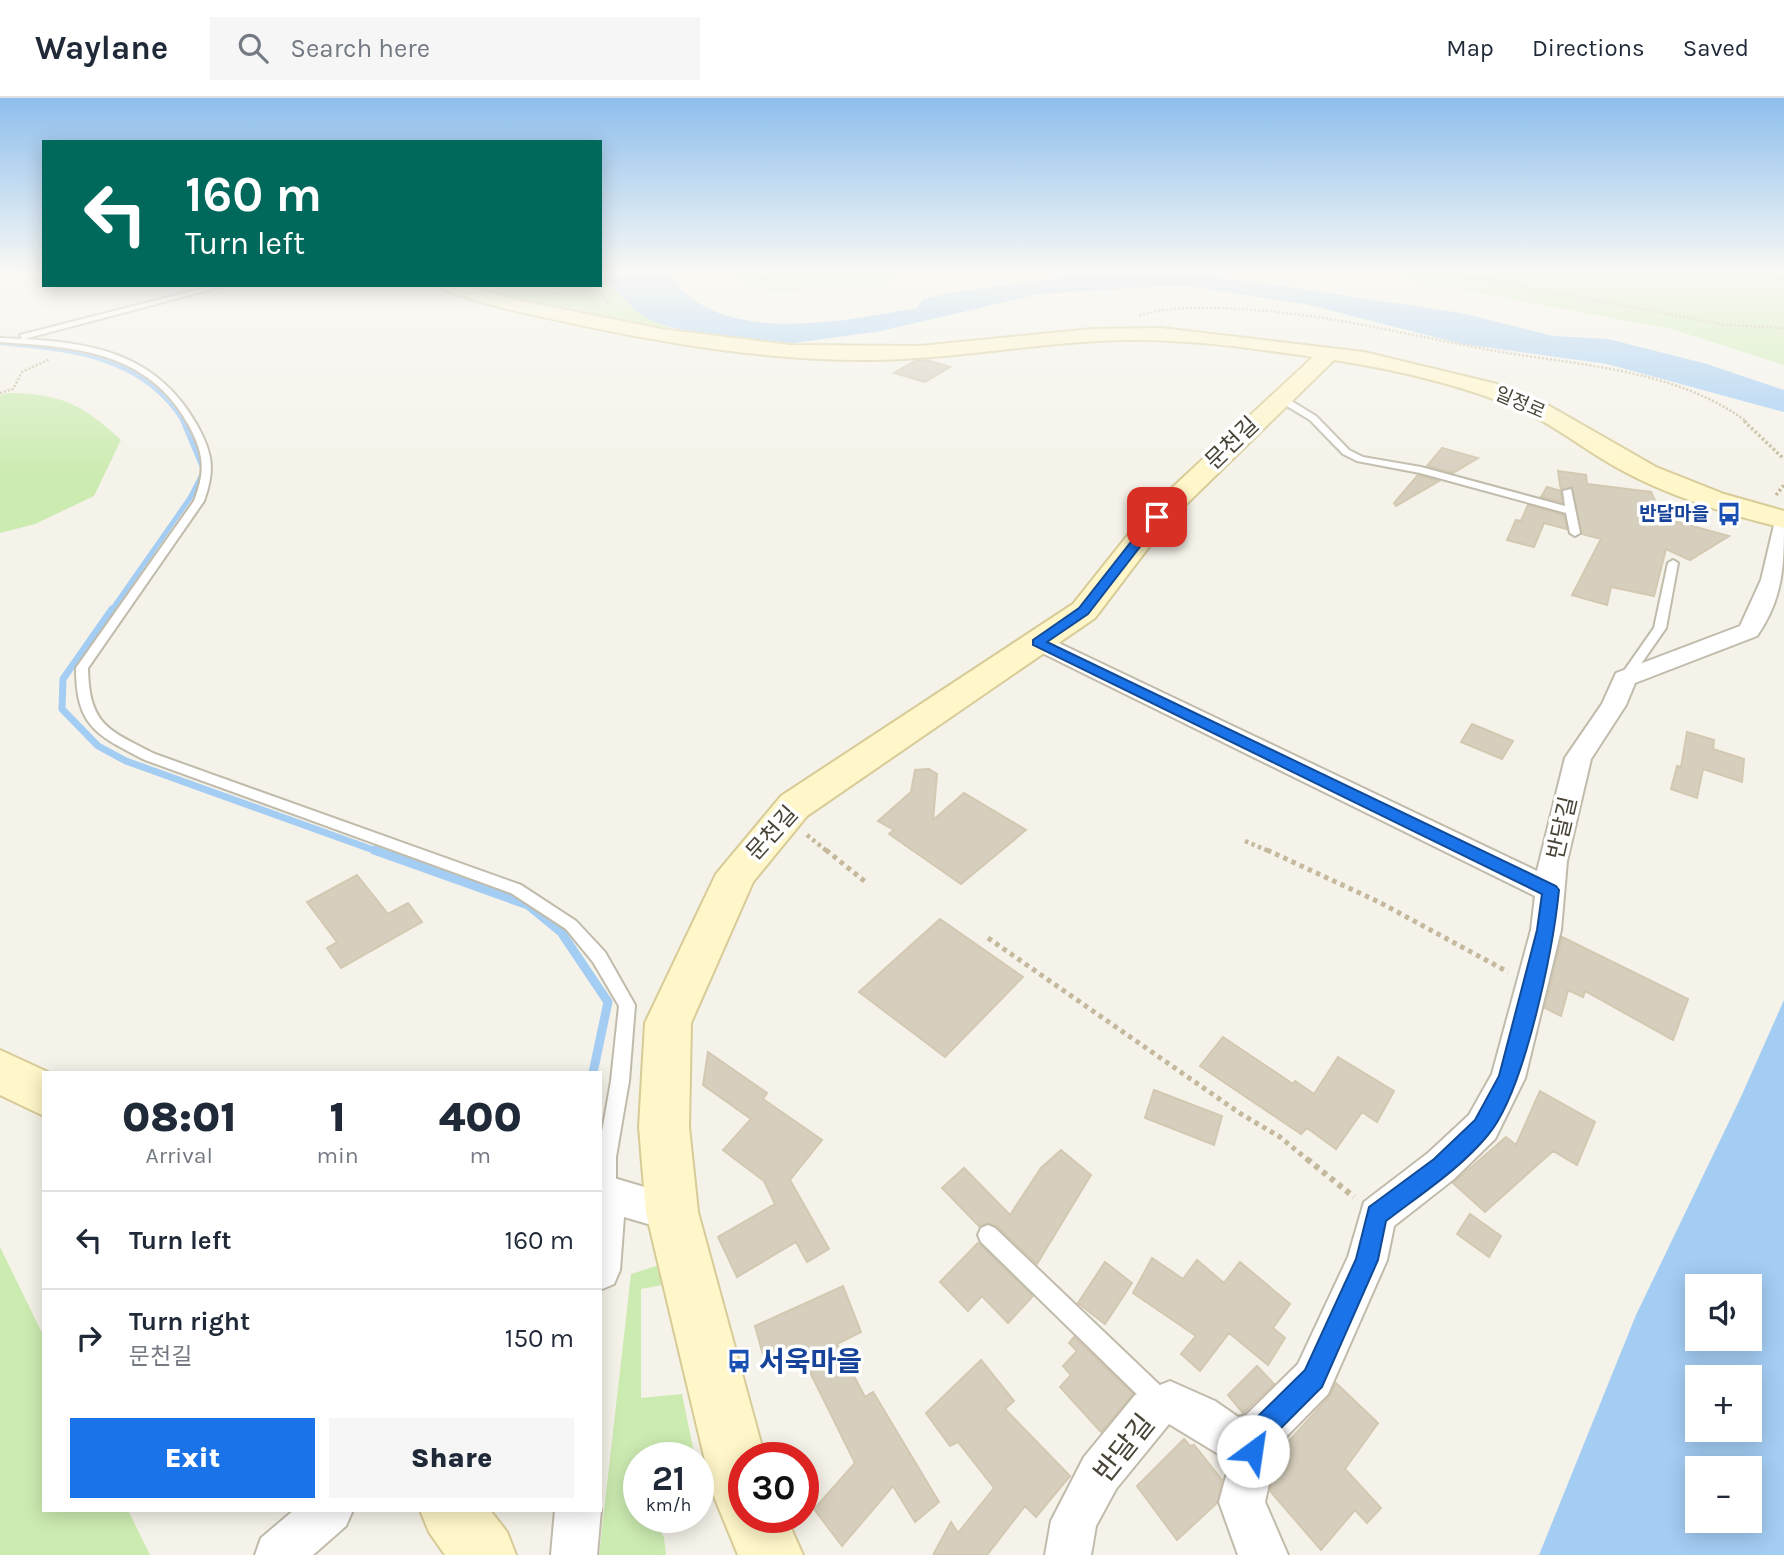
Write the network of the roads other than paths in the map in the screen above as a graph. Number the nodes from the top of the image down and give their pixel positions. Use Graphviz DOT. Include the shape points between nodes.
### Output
graph roads {
  1 [pos="31,342"];
  2 [pos="698,342"];
  3 [pos="1019,342"];
  4 [pos="1238,342"];
  5 [pos="1328,354"];
  6 [pos="1280,398"];
  7 [pos="1568,491"];
  8 [pos="1572,511"];
  9 [pos="1784,523"];
  10 [pos="1575,533"];
  11 [pos="1673,563"];
  12 [pos="1038,642"];
  13 [pos="1625,678"];
  14 [pos="1550,890"];
  15 [pos="0,1070"];
  16 [pos="42,1093"];
  17 [pos="607,1194"];
  18 [pos="673,1212"];
  19 [pos="988,1235"];
  20 [pos="602,1248"];
  21 [pos="1163,1405"];
  22 [pos="1258,1434"];
  23 [pos="731,1442"];
  24 [pos="328,1512"];
  25 [pos="452,1512"];
  26 [pos="578,1512"];
  27 [pos="761,1533"];
  28 [pos="278,1555"];
  29 [pos="484,1555"];
  30 [pos="574,1555"];
  31 [pos="771,1555"];
  32 [pos="1068,1555"];
  33 [pos="1265,1555"];
  1 -- 17 [label="lane" via="64,344 124,359 151,373 187,410 209,462 210,474 200,501 82,668 80,693 97,730 150,757 516,889 571,925 600,957 627,1005 607,1157"];
  2 -- 3 [label="street, 일정로" via="798,353 928,351"];
  4 -- 5 [label="street, 일정로"];
  5 -- 6 [label="street, 문천길"];
  5 -- 9 [label="street, 일정로" via="1483,388 1528,404 1650,475"];
  6 -- 8 [label="lane" via="1313,418 1360,460 1421,470"];
  6 -- 12 [label="street, 문천길" via="1157,517 1084,611"];
  7 -- 8 [label="lane"];
  8 -- 10 [label="lane"];
  9 -- 13 [label="street" via="1776,572 1749,631"];
  11 -- 13 [label="lane" via="1660,628"];
  12 -- 14 [label="street"];
  12 -- 18 [label="street, 문천길" via="794,806 736,874 668,1023 664,1127"];
  13 -- 14 [label="street, 반달길" via="1614,705 1578,758"];
  14 -- 22 [label="street, 반달길" via="1546,930 1508,1078 1482,1127 1441,1166 1377,1215 1367,1260 1313,1379"];
  15 -- 16 [label="street"];
  17 -- 18 [label="street"];
  17 -- 20 [label="street"];
  18 -- 23 [label="street, 문천길"];
  19 -- 21 [label="lane"];
  21 -- 22 [label="street, 반달길" via="1170,1402 1200,1416 1233,1440"];
  21 -- 32 [label="street, 반달길" via="1150,1410 1100,1473 1074,1521"];
  22 -- 33 [label="street" via="1242,1502"];
  24 -- 28 [label="street"];
  25 -- 29 [label="street"];
  26 -- 30 [label="street"];
  27 -- 31 [label="street"];
}
